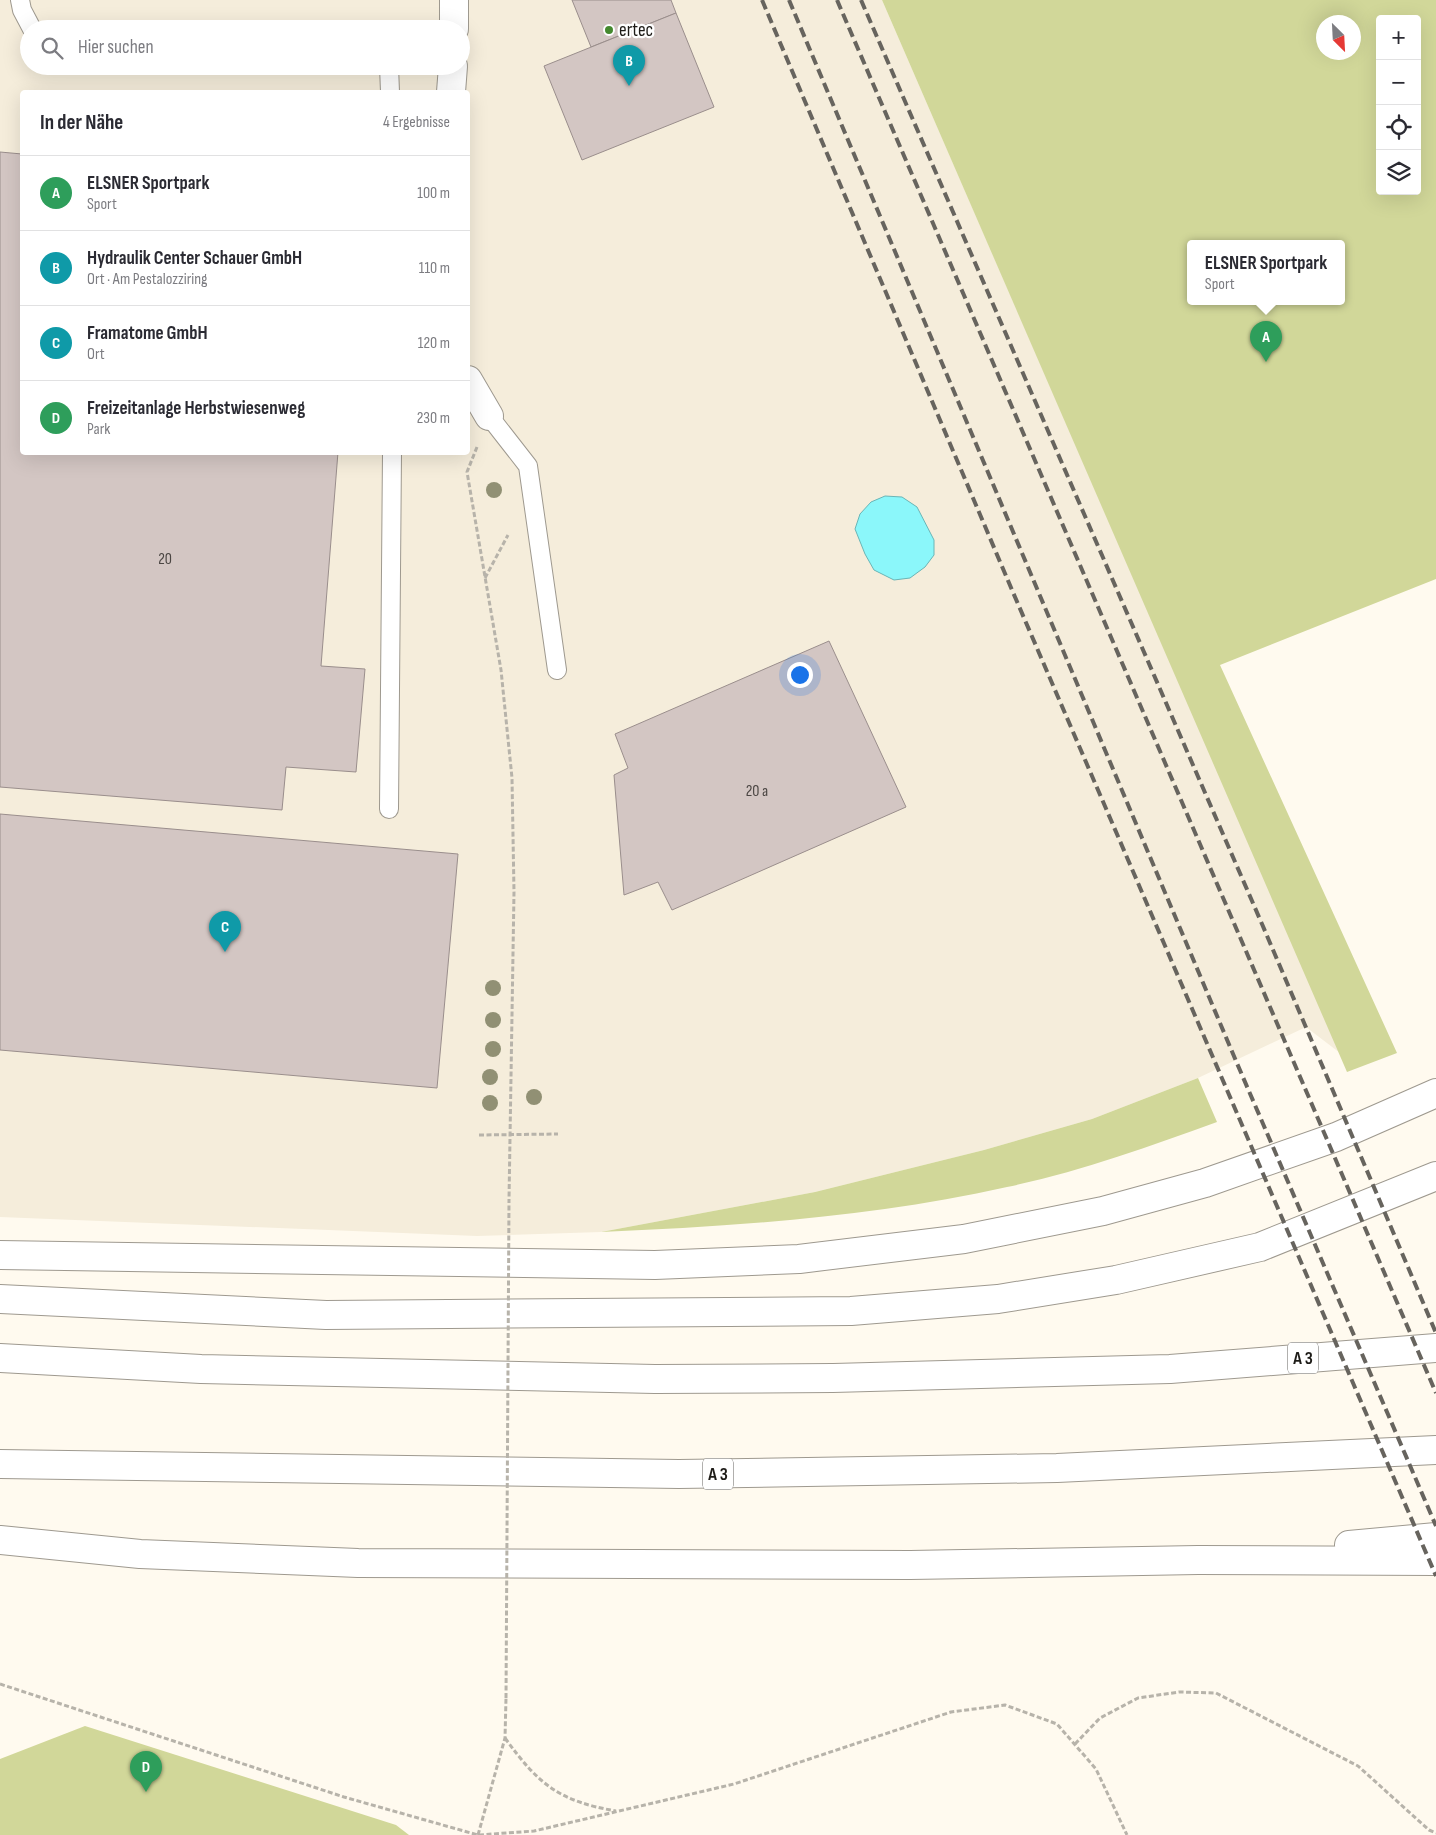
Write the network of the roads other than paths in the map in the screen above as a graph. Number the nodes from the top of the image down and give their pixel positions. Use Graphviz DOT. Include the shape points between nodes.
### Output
graph roads {
  1 [pos="20,0"];
  2 [pos="454,0"];
  3 [pos="27,20"];
  4 [pos="454,20"];
  5 [pos="389,75"];
  6 [pos="452,75"];
  7 [pos="390,90"];
  8 [pos="451,90"];
  9 [pos="470,383"];
  10 [pos="489,416"];
  11 [pos="392,455"];
  12 [pos="557,670"];
  13 [pos="389,809"];
  14 [pos="1436,1093"];
  15 [pos="1436,1176"];
  16 [pos="0,1255"];
  17 [pos="0,1299"];
  18 [pos="1436,1348"];
  19 [pos="0,1358"];
  20 [pos="1436,1450"];
  21 [pos="0,1464"];
  22 [pos="1436,1537"];
  23 [pos="0,1540"];
  24 [pos="1198,1560"];
  25 [pos="1436,1560"];
  1 -- 3 [label="lane"];
  2 -- 4 [label="main road"];
  5 -- 7 [label="lane"];
  6 -- 8 [label="main road"];
  9 -- 10 [label="main road"];
  10 -- 12 [label="lane" via="528,466"];
  11 -- 13 [label="lane"];
  14 -- 16 [label="main road" via="1336,1137 1205,1183 1103,1211 964,1239 799,1259 655,1265"];
  15 -- 17 [label="main road" via="1260,1247 1116,1280 998,1299 851,1311 326,1315"];
  18 -- 19 [label="main road, A 3" via="1170,1369 833,1378 655,1379 231,1369"];
  20 -- 21 [label="main road, A 3" via="1057,1468 679,1474"];
  22 -- 24 [label="main road"];
  23 -- 24 [label="main road" via="140,1554 358,1563 910,1565"];
  24 -- 25 [label="main road"];
}
